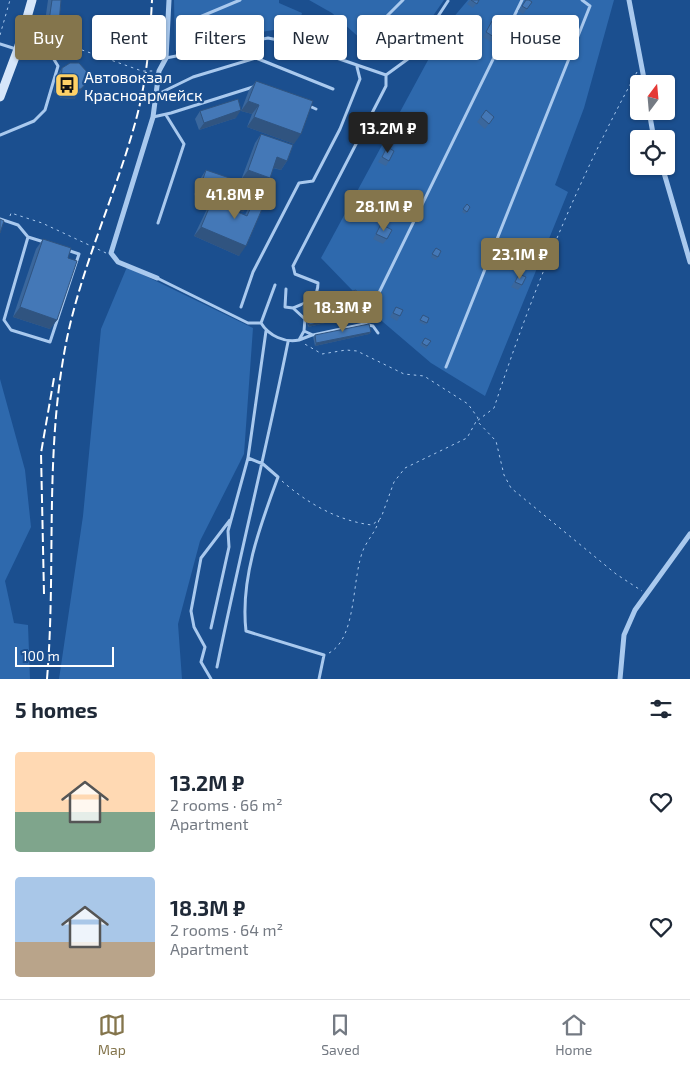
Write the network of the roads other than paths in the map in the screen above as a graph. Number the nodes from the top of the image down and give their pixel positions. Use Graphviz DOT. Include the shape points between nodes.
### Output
graph roads {
  1 [pos="32,0"];
  2 [pos="169,0"];
  3 [pos="240,0"];
  4 [pos="403,0"];
  5 [pos="522,0"];
  6 [pos="582,0"];
  7 [pos="629,0"];
  8 [pos="448,1"];
  9 [pos="28,15"];
  10 [pos="205,15"];
  11 [pos="388,15"];
  12 [pos="0,44"];
  13 [pos="15,48"];
  14 [pos="15,57"];
  15 [pos="166,58"];
  16 [pos="54,60"];
  17 [pos="165,60"];
  18 [pos="357,66"];
  19 [pos="386,75"];
  20 [pos="643,75"];
  21 [pos="257,86"];
  22 [pos="333,89"];
  23 [pos="156,95"];
  24 [pos="0,97"];
  25 [pos="299,102"];
  26 [pos="316,109"];
  27 [pos="166,114"];
  28 [pos="153,117"];
  29 [pos="0,135"];
  30 [pos="665,175"];
  31 [pos="0,219"];
  32 [pos="158,224"];
  33 [pos="28,237"];
  34 [pos="45,243"];
  35 [pos="689,247"];
  36 [pos="62,248"];
  37 [pos="690,262"];
  38 [pos="157,278"];
  39 [pos="275,284"];
  40 [pos="286,289"];
  41 [pos="358,303"];
  42 [pos="373,305"];
  43 [pos="241,307"];
  44 [pos="293,308"];
  45 [pos="305,319"];
  46 [pos="262,324"];
  47 [pos="266,331"];
  48 [pos="304,331"];
  49 [pos="378,333"];
  50 [pos="313,335"];
  51 [pos="299,340"];
  52 [pos="288,342"];
  53 [pos="446,367"];
  54 [pos="248,458"];
  55 [pos="263,464"];
  56 [pos="232,518"];
  57 [pos="690,534"];
  58 [pos="212,628"];
  59 [pos="218,667"];
  60 [pos="211,679"];
  61 [pos="319,679"];
  62 [pos="620,679"];
  1 -- 9 [label="main road"];
  2 -- 15 [label="street"];
  3 -- 10 [label="lane"];
  4 -- 11 [label="lane"];
  5 -- 42 [label="lane"];
  6 -- 53 [label="lane" via="590,6"];
  7 -- 20 [label="street"];
  8 -- 19 [label="lane" via="412,56"];
  12 -- 13 [label="lane"];
  14 -- 24 [label="main road"];
  15 -- 18 [label="lane" via="268,38 293,43"];
  16 -- 29 [label="lane" via="58,66 45,110 34,121"];
  17 -- 23 [label="street"];
  18 -- 19 [label="lane"];
  18 -- 43 [label="lane" via="360,79 340,129 313,181 299,183 290,199 253,272"];
  19 -- 44 [label="lane" via="386,86 293,266 295,274 318,283 318,292 313,299"];
  21 -- 27 [label="lane"];
  22 -- 23 [label="lane" via="256,58 192,77"];
  23 -- 28 [label="street"];
  25 -- 26 [label="lane"];
  27 -- 28 [label="lane"];
  27 -- 32 [label="lane" via="184,144"];
  28 -- 38 [label="street" via="111,253 118,262"];
  30 -- 35 [label="street"];
  31 -- 33 [label="lane" via="18,224"];
  33 -- 34 [label="lane"];
  33 -- 36 [label="lane" via="4,320 11,330 50,342 80,254"];
  35 -- 37 [label="street"];
  38 -- 46 [label="lane" via="248,323"];
  39 -- 46 [label="lane"];
  40 -- 44 [label="lane" via="285,308"];
  41 -- 45 [label="lane"];
  44 -- 45 [label="lane"];
  45 -- 48 [label="lane"];
  46 -- 47 [label="lane"];
  47 -- 52 [label="lane"];
  47 -- 54 [label="lane"];
  48 -- 50 [label="lane"];
  48 -- 51 [label="lane"];
  49 -- 50 [label="lane" via="373,326 364,324"];
  50 -- 51 [label="lane"];
  51 -- 52 [label="lane"];
  52 -- 55 [label="lane"];
  54 -- 55 [label="lane"];
  54 -- 56 [label="lane"];
  55 -- 59 [label="lane" via="239,557"];
  55 -- 61 [label="lane" via="278,477 250,565 244,610 246,631 324,655"];
  56 -- 58 [label="lane"];
  56 -- 60 [label="lane" via="201,558 191,611 194,627 205,648 201,662"];
  57 -- 62 [label="street" via="635,610 624,635"];
}
